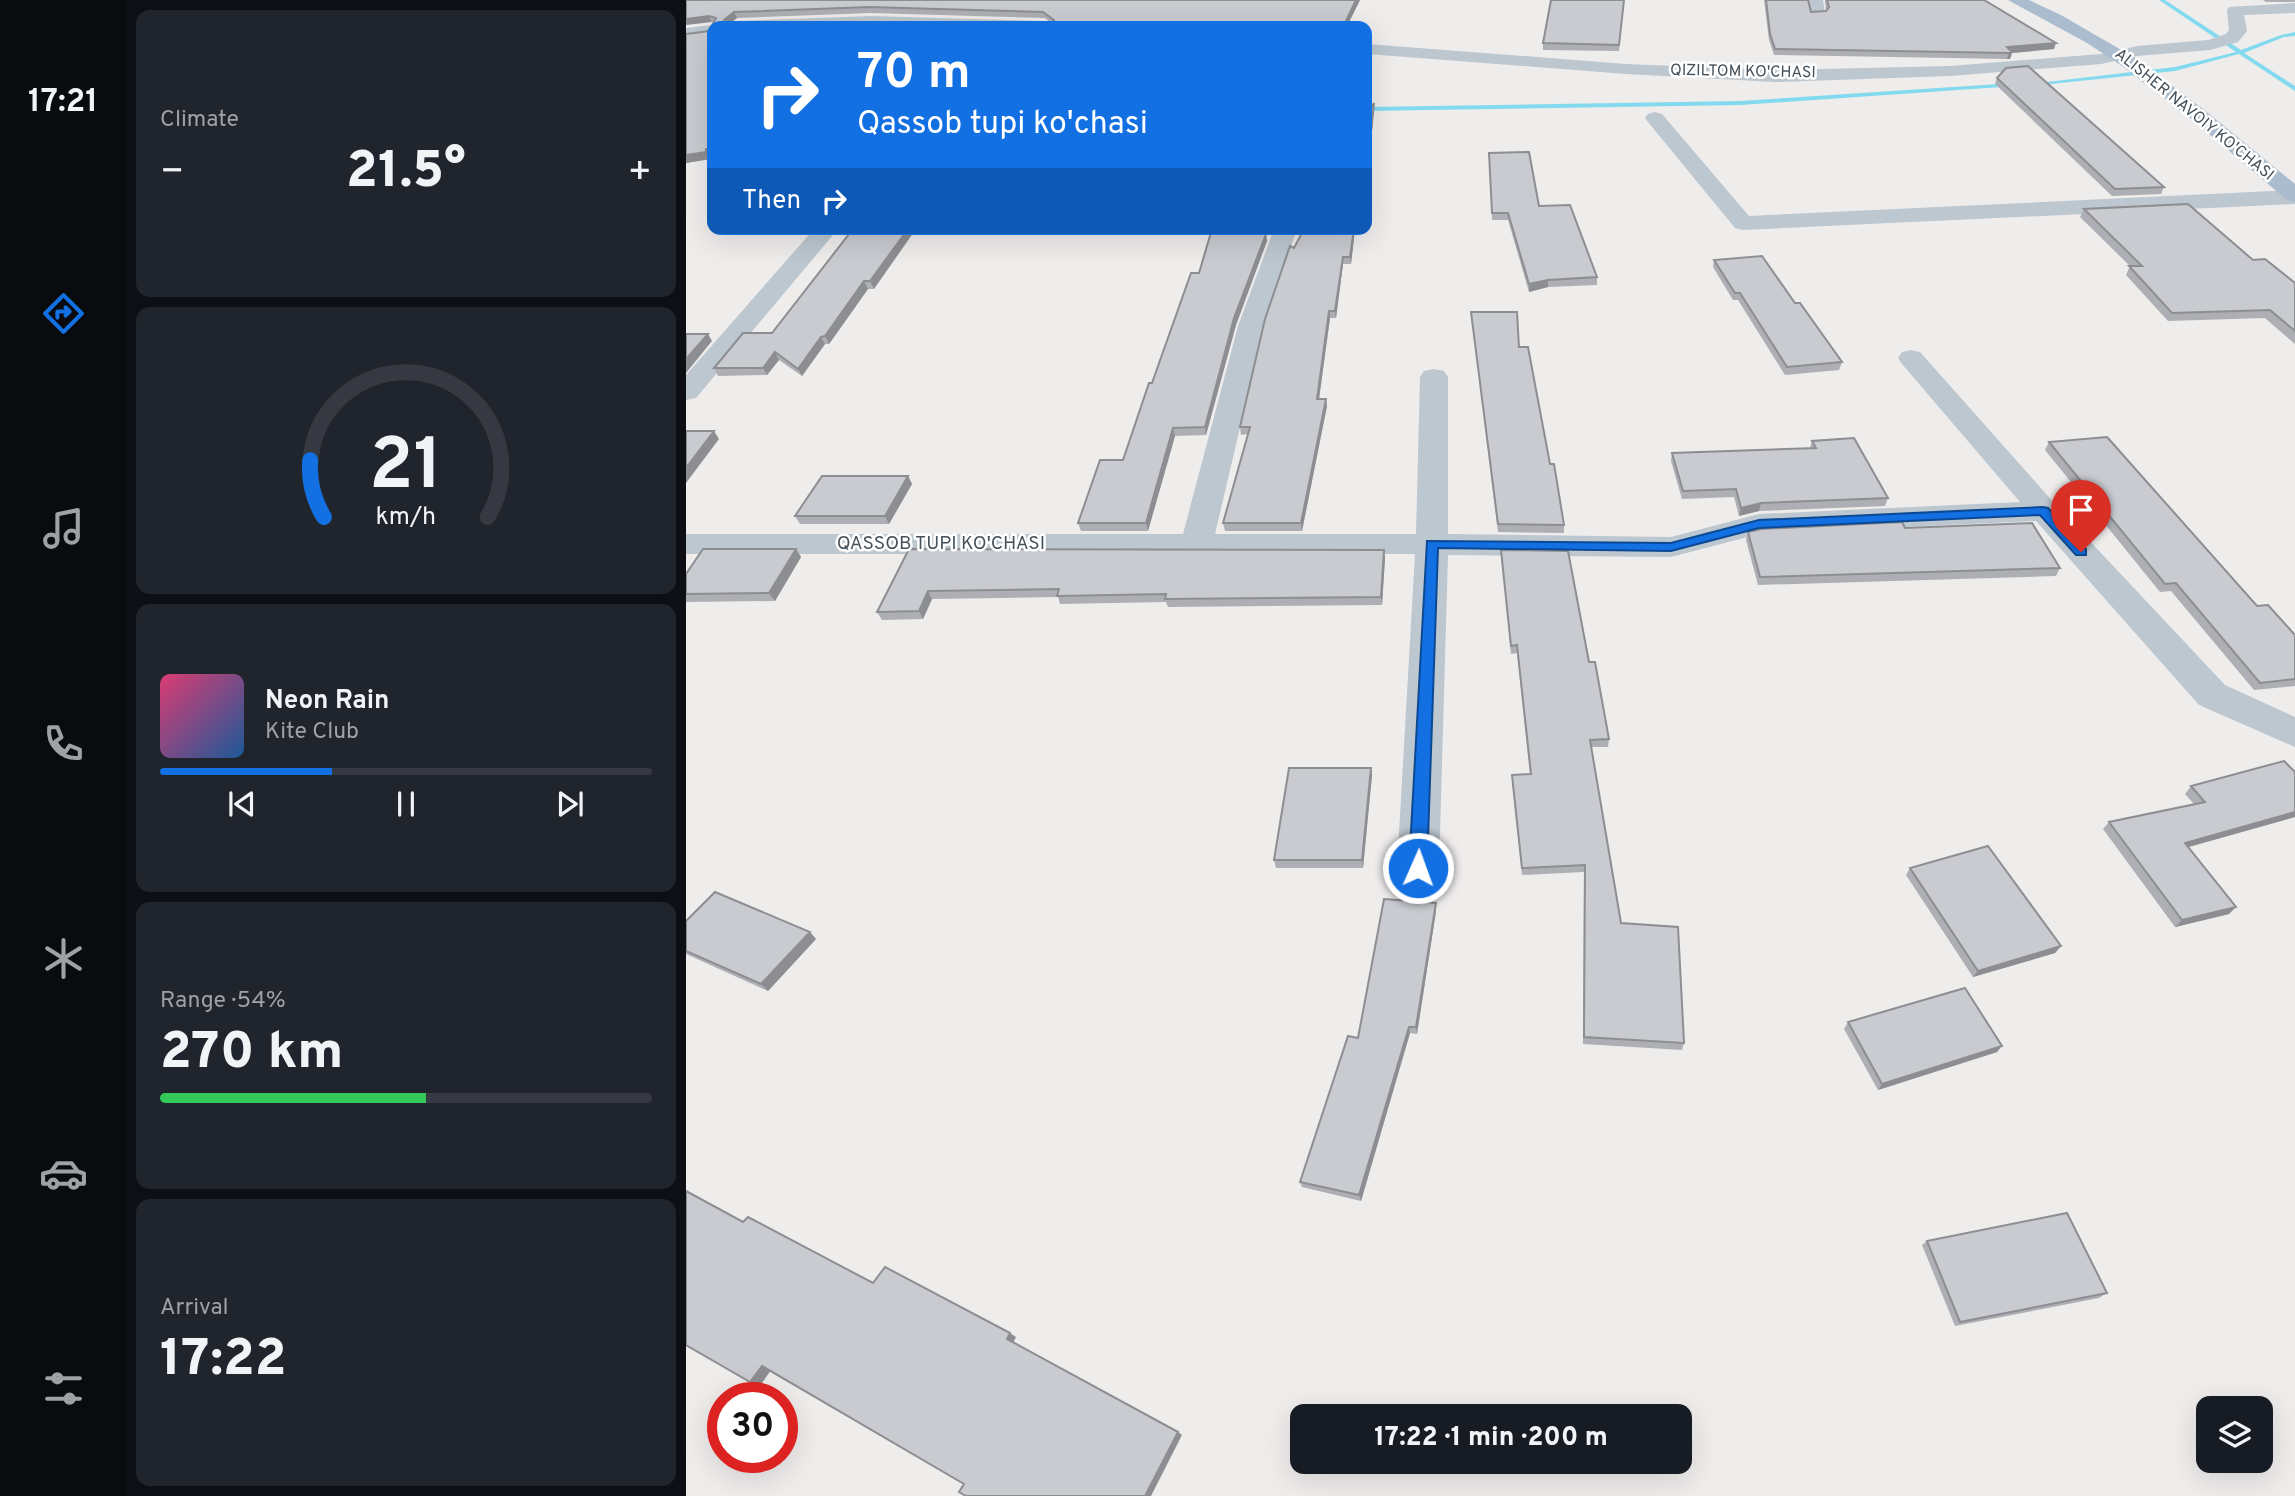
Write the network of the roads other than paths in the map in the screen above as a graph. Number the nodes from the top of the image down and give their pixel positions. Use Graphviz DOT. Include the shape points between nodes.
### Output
graph roads {
  1 [pos="2016,0"];
  2 [pos="2040,0"];
  3 [pos="2295,8"];
  4 [pos="707,31"];
  5 [pos="686,33"];
  6 [pos="1372,49"];
  7 [pos="2129,52"];
  8 [pos="2163,77"];
  9 [pos="1655,118"];
  10 [pos="2295,173"];
  11 [pos="2295,196"];
  12 [pos="822,235"];
  13 [pos="1284,235"];
  14 [pos="1911,358"];
  15 [pos="1434,377"];
  16 [pos="686,391"];
  17 [pos="2043,511"];
  18 [pos="686,544"];
  19 [pos="1196,544"];
  20 [pos="1432,544"];
  21 [pos="2295,733"];
  22 [pos="1418,868"];
  1 -- 7 [label="main road, ALISHER NAVOIY KO'CHASI"];
  2 -- 7 [label="main road, ALISHER NAVOIY KO'CHASI" via="2086,21"];
  3 -- 7 [label="street, QIZILTOM KO'CHASI" via="2235,10 2238,31 2232,38 2210,45"];
  4 -- 5 [label="street"];
  6 -- 7 [label="street, QIZILTOM KO'CHASI" via="1776,76 1950,71 2101,59"];
  7 -- 8 [label="main road, ALISHER NAVOIY KO'CHASI"];
  8 -- 10 [label="main road, ALISHER NAVOIY KO'CHASI"];
  8 -- 11 [label="main road, ALISHER NAVOIY KO'CHASI"];
  9 -- 11 [label="street" via="1743,223"];
  12 -- 16 [label="street"];
  13 -- 19 [label="street" via="1251,326"];
  14 -- 17 [label="street"];
  15 -- 20 [label="street"];
  17 -- 20 [label="street, QASSOB TUPI KO'CHASI" via="1759,524 1671,547"];
  17 -- 21 [label="street" via="2213,695"];
  18 -- 19 [label="street, QASSOB TUPI KO'CHASI"];
  19 -- 20 [label="street, QASSOB TUPI KO'CHASI"];
  20 -- 22 [label="street"];
}
